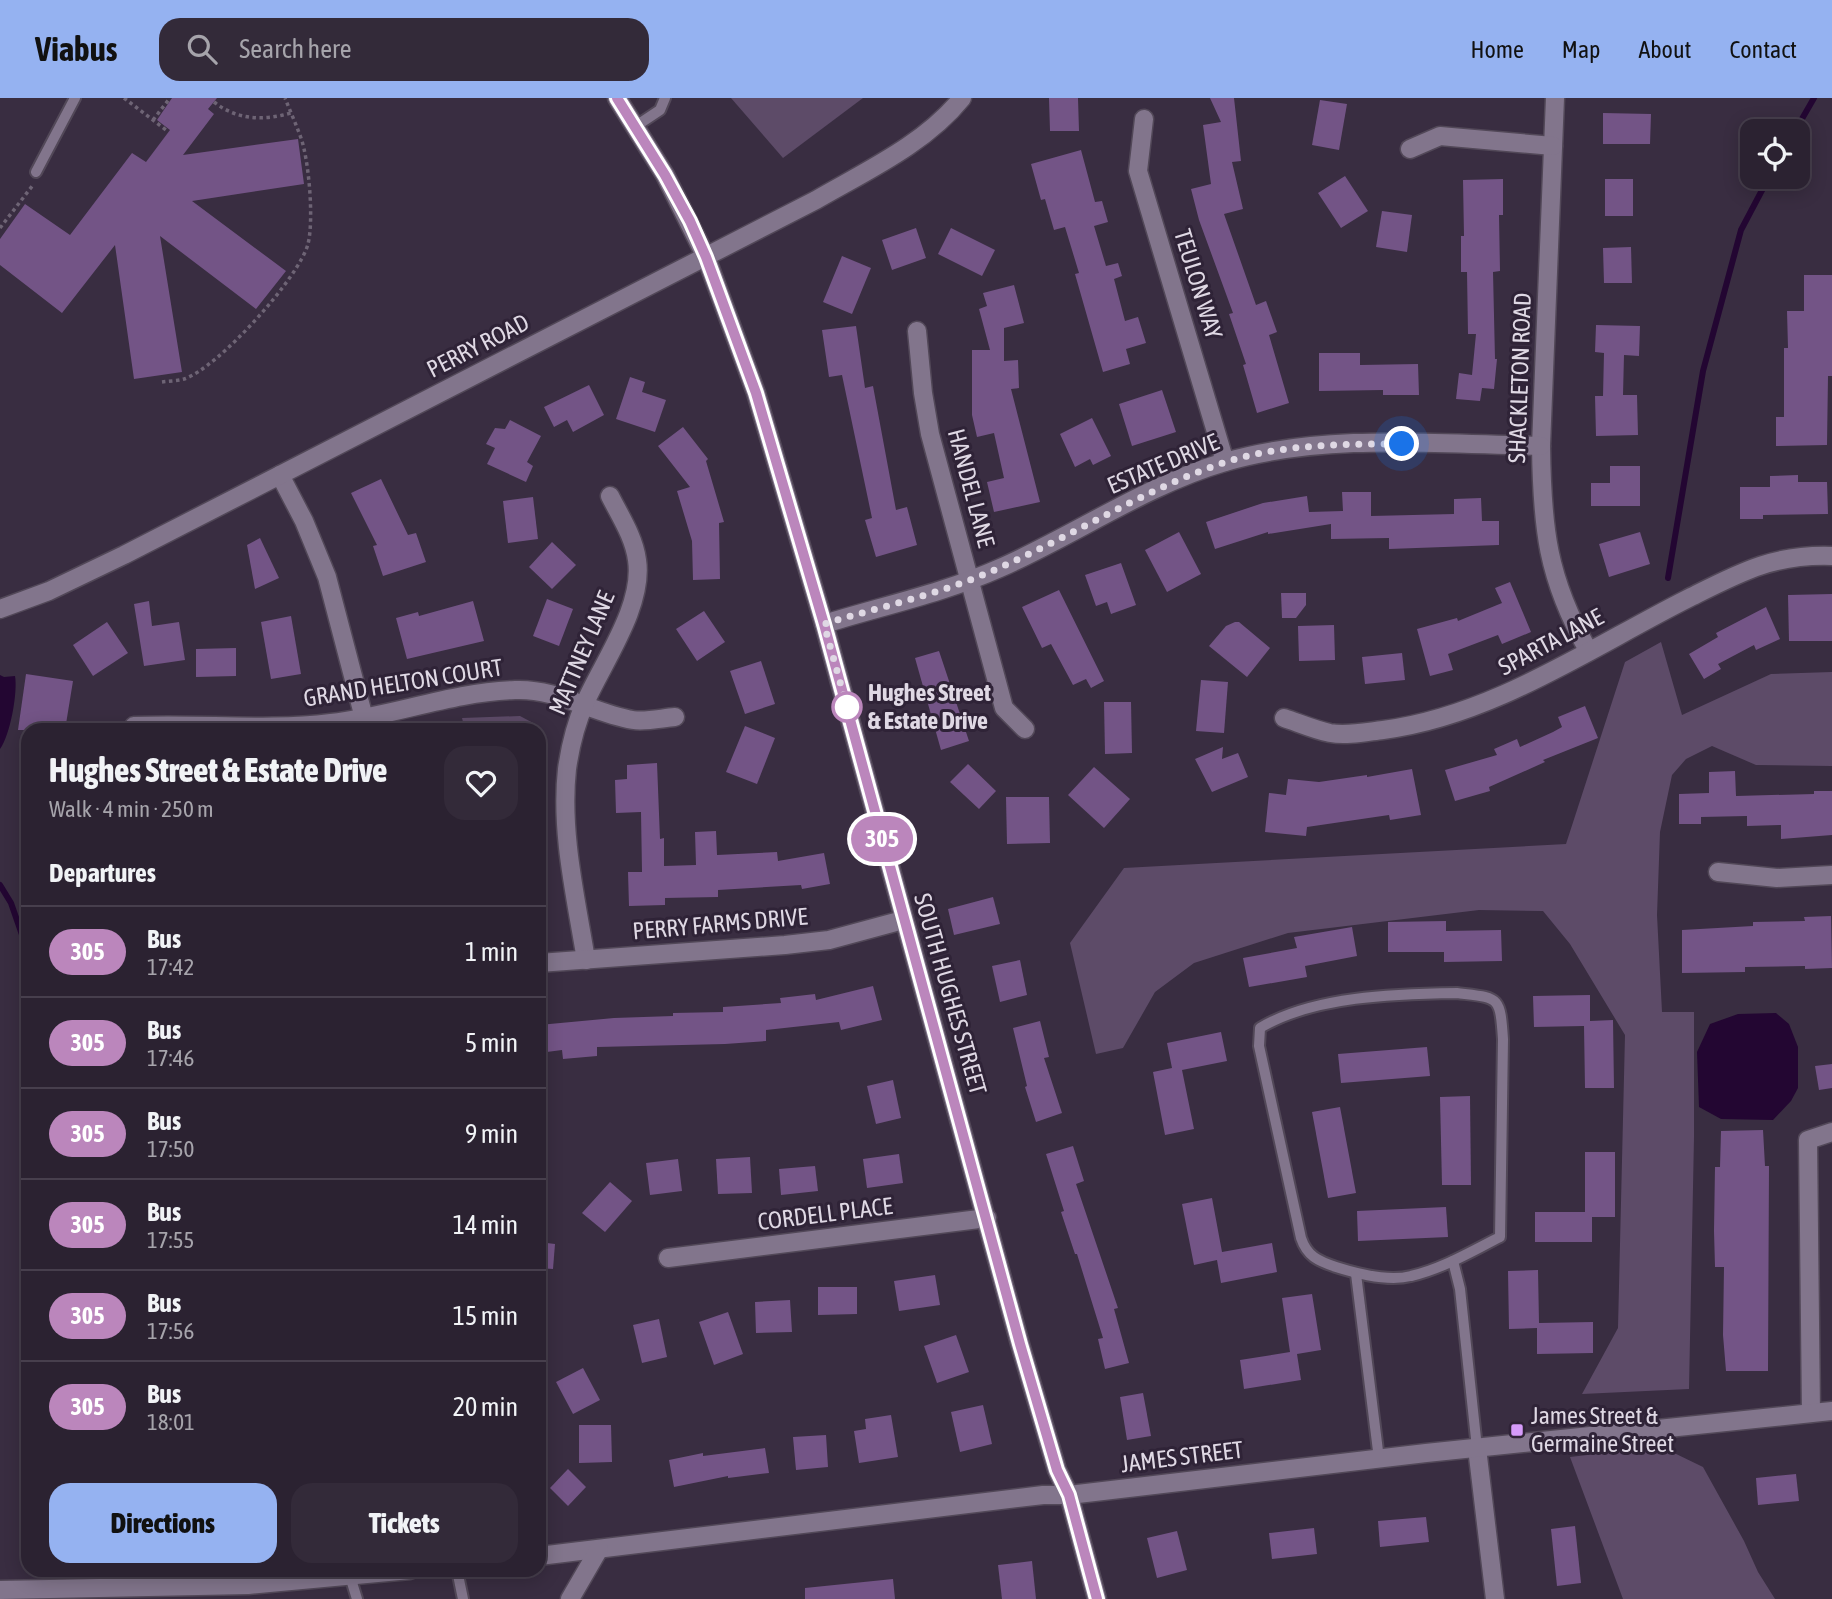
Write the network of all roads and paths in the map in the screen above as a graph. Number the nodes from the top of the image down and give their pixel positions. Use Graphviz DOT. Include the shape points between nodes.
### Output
graph roads {
  1 [pos="75,98"];
  2 [pos="124,98"];
  3 [pos="170,98"];
  4 [pos="285,98"];
  5 [pos="617,98"];
  6 [pos="665,98"];
  7 [pos="962,98"];
  8 [pos="1555,98"];
  9 [pos="214,102"];
  10 [pos="291,113"];
  11 [pos="1144,119"];
  12 [pos="153,120"];
  13 [pos="636,126"];
  14 [pos="166,130"];
  15 [pos="1553,146"];
  16 [pos="1410,149"];
  17 [pos="36,172"];
  18 [pos="0,228"];
  19 [pos="706,257"];
  20 [pos="917,331"];
  21 [pos="162,382"];
  22 [pos="1541,446"];
  23 [pos="1225,462"];
  24 [pos="280,475"];
  25 [pos="610,496"];
  26 [pos="1832,556"];
  27 [pos="970,580"];
  28 [pos="0,609"];
  29 [pos="824,624"];
  30 [pos="1588,650"];
  31 [pos="584,705"];
  32 [pos="675,717"];
  33 [pos="364,718"];
  34 [pos="1284,718"];
  35 [pos="326,723"];
  36 [pos="1024,729"];
  37 [pos="1718,872"];
  38 [pos="1832,875"];
  39 [pos="903,920"];
  40 [pos="586,960"];
  41 [pos="546,963"];
  42 [pos="1832,1132"];
  43 [pos="987,1218"];
  44 [pos="668,1258"];
  45 [pos="1453,1261"];
  46 [pos="1356,1274"];
  47 [pos="1832,1411"];
  48 [pos="1811,1413"];
  49 [pos="1477,1448"];
  50 [pos="1379,1459"];
  51 [pos="1069,1495"];
  52 [pos="599,1549"];
  53 [pos="546,1555"];
  54 [pos="339,1577"];
  55 [pos="350,1577"];
  56 [pos="458,1577"];
  57 [pos="0,1590"];
  58 [pos="357,1599"];
  59 [pos="463,1599"];
  60 [pos="570,1599"];
  61 [pos="1097,1599"];
  62 [pos="1495,1599"];
  1 -- 17 [label="lane"];
  2 -- 12 [label="path"];
  3 -- 12 [label="path"];
  4 -- 10 [label="path"];
  5 -- 13 [label="street, SOUTH HUGHES STREET"];
  6 -- 13 [label="lane" via="660,110"];
  7 -- 19 [label="street, PERRY ROAD" via="937,124 881,162"];
  8 -- 15 [label="street, SHACKLETON ROAD"];
  9 -- 10 [label="path" via="253,118"];
  10 -- 21 [label="path" via="302,140 308,186 312,219 308,245 298,265 242,335 185,379"];
  11 -- 23 [label="street, TEULON WAY" via="1138,171"];
  12 -- 14 [label="path"];
  13 -- 19 [label="street, SOUTH HUGHES STREET"];
  15 -- 16 [label="street" via="1440,136"];
  15 -- 22 [label="street, SHACKLETON ROAD"];
  17 -- 18 [label="path" via="33,186"];
  19 -- 24 [label="street, PERRY ROAD"];
  19 -- 29 [label="street, SOUTH HUGHES STREET" via="756,393"];
  20 -- 27 [label="street, HANDEL LANE" via="930,434"];
  22 -- 23 [label="street, ESTATE DRIVE" via="1341,444"];
  22 -- 30 [label="street, SHACKLETON ROAD" via="1550,561"];
  23 -- 27 [label="street, ESTATE DRIVE" via="1147,494"];
  24 -- 28 [label="street, PERRY ROAD" via="62,585"];
  24 -- 33 [label="street" via="327,578"];
  25 -- 31 [label="street, MATTNEY LANE" via="631,538 638,582 625,621"];
  26 -- 30 [label="street, SPARTA LANE" via="1795,556 1753,566"];
  27 -- 29 [label="street, ESTATE DRIVE"];
  27 -- 36 [label="street, HANDEL LANE" via="1004,708"];
  29 -- 39 [label="street, SOUTH HUGHES STREET"];
  30 -- 34 [label="street, SPARTA LANE" via="1510,693 1443,718 1360,733 1329,733"];
  31 -- 32 [label="street, GRAND HELTON COURT" via="634,720"];
  31 -- 33 [label="street, GRAND HELTON COURT" via="550,693 517,689"];
  31 -- 40 [label="street, MATTNEY LANE" via="568,768 566,799"];
  33 -- 35 [label="street, GRAND HELTON COURT"];
  37 -- 38 [label="street" via="1777,878"];
  39 -- 40 [label="street, PERRY FARMS DRIVE" via="829,940"];
  39 -- 43 [label="street, SOUTH HUGHES STREET"];
  40 -- 41 [label="street, PERRY FARMS DRIVE"];
  42 -- 48 [label="street" via="1808,1140"];
  43 -- 44 [label="street, CORDELL PLACE"];
  43 -- 51 [label="street, SOUTH HUGHES STREET" via="1057,1470"];
  45 -- 46 [label="lane" via="1409,1277"];
  45 -- 46 [label="lane" via="1500,1237 1501,1011 1490,997 1457,993 1371,998 1277,1018 1260,1028 1259,1046 1305,1249 1311,1257"];
  45 -- 49 [label="lane"];
  46 -- 50 [label="lane"];
  47 -- 48 [label="street, JAMES STREET"];
  48 -- 49 [label="street, JAMES STREET"];
  49 -- 50 [label="street, JAMES STREET"];
  49 -- 62 [label="street"];
  50 -- 51 [label="street, JAMES STREET"];
  51 -- 52 [label="street, JAMES STREET"];
  51 -- 61 [label="street, SOUTH HUGHES STREET"];
  52 -- 53 [label="street, JAMES STREET"];
  52 -- 60 [label="street"];
  54 -- 57 [label="street" via="248,1585"];
  55 -- 58 [label="lane"];
  56 -- 59 [label="lane"];
}
